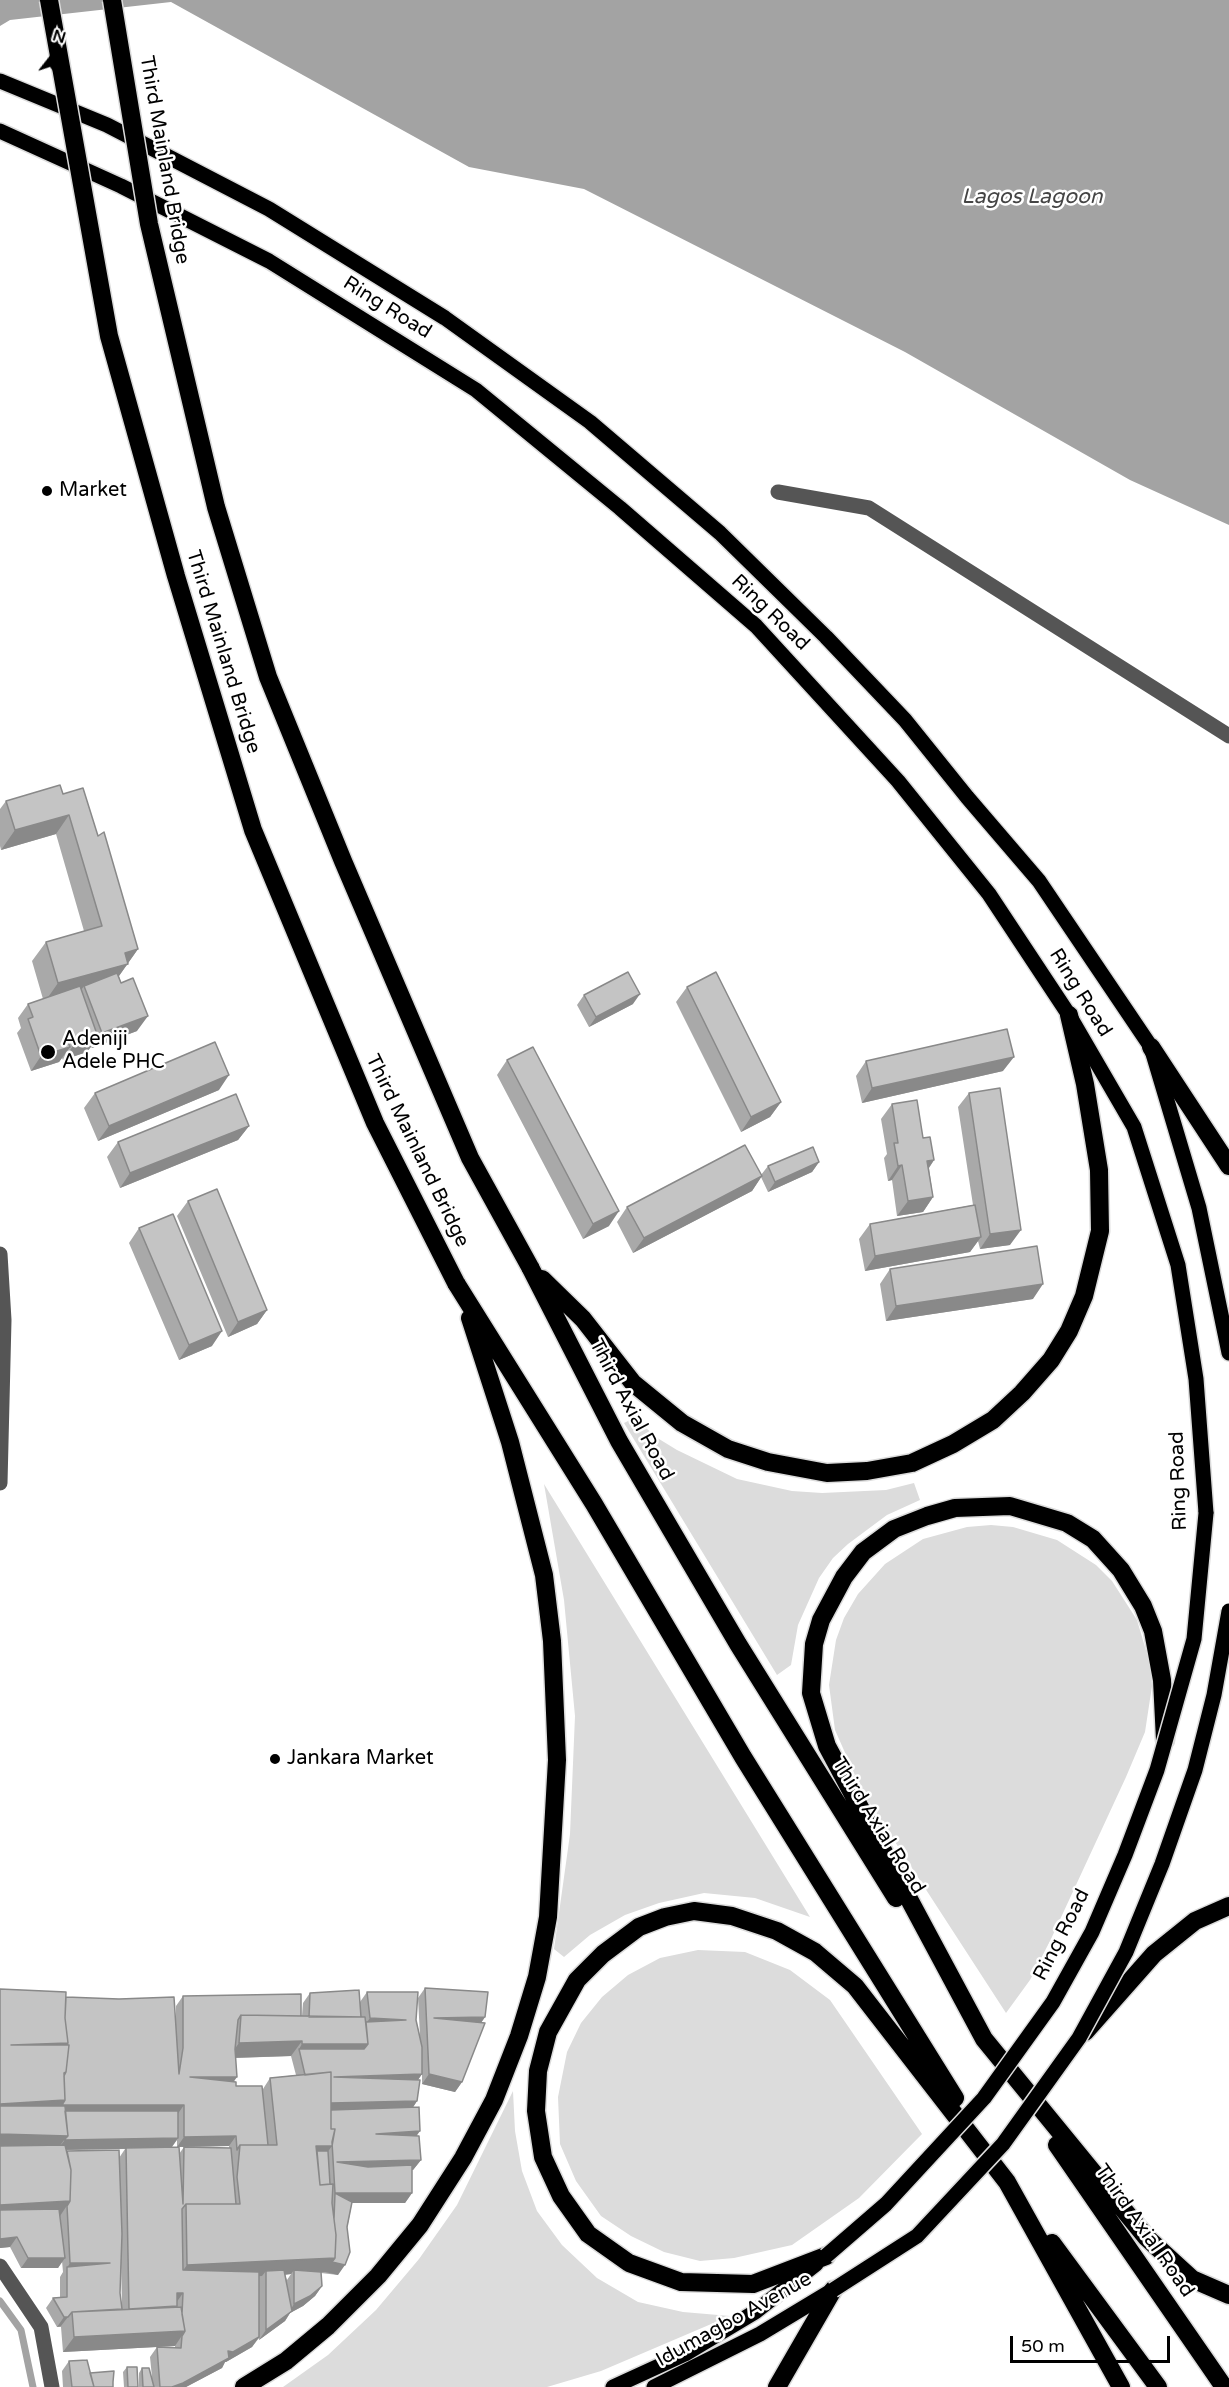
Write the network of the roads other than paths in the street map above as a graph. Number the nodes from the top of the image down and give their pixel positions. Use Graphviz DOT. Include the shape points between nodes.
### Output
graph roads {
  1 [pos="49,0"];
  2 [pos="112,0"];
  3 [pos="0,81"];
  4 [pos="3,132"];
  5 [pos="778,492"];
  6 [pos="1228,733"];
  7 [pos="1069,1015"];
  8 [pos="1151,1047"];
  9 [pos="1229,1166"];
  10 [pos="0,1254"];
  11 [pos="530,1267"];
  12 [pos="459,1287"];
  13 [pos="1229,1353"];
  14 [pos="1,1375"];
  15 [pos="0,1484"];
  16 [pos="1229,1611"];
  17 [pos="1165,1740"];
  18 [pos="1229,1906"];
  19 [pos="1079,2038"];
  20 [pos="984,2039"];
  21 [pos="1006,2182"];
  22 [pos="826,2256"];
  23 [pos="0,2266"];
  24 [pos="833,2290"];
  25 [pos="1229,2295"];
  26 [pos="52,2387"];
  27 [pos="244,2387"];
  28 [pos="613,2387"];
  29 [pos="654,2387"];
  30 [pos="777,2387"];
  31 [pos="1121,2387"];
  32 [pos="1158,2387"];
  33 [pos="1224,2387"];
  1 -- 12 [label="highway, Third Mainland Bridge, bridge" via="109,336 176,576 254,830 375,1124"];
  2 -- 11 [label="highway, Third Mainland Bridge, bridge" via="154,246 216,507 268,676 470,1158"];
  3 -- 8 [label="main road, Ring Road" via="106,125 268,209 445,318 590,422 720,533 905,720 1039,881"];
  4 -- 7 [label="main road, Ring Road" via="269,261 476,390 620,508 756,626 898,781 989,894"];
  5 -- 6 [label="street" via="869,508"];
  7 -- 11 [label="highway" via="1099,1170 1100,1231 1087,1287 1052,1360 993,1420 953,1444 912,1463 827,1473 768,1462 728,1449 682,1424 633,1383 583,1319"];
  7 -- 17 [label="main road, Ring Road, bridge" via="1134,1127 1178,1265 1196,1379 1206,1513 1194,1640"];
  8 -- 9 [label="highway"];
  8 -- 13 [label="main road, Ring Road" via="1198,1208"];
  10 -- 14 [label="street" via="4,1320"];
  11 -- 20 [label="highway, Third Axial Road" via="619,1441 738,1644"];
  12 -- 21 [label="highway"];
  12 -- 27 [label="highway" via="513,1453 544,1575 552,1641 557,1760 548,1917 537,1977 494,2100 463,2158 420,2224 378,2276 328,2326 286,2361"];
  14 -- 15 [label="street"];
  16 -- 19 [label="main road, bridge" via="1214,1695 1192,1780 1126,1952"];
  17 -- 20 [label="highway" via="1162,1680 1153,1631 1143,1606 1121,1570 1093,1539 1067,1523 1010,1506 955,1508 894,1529 863,1552 844,1578 827,1607 814,1644 811,1693 827,1746"];
  17 -- 22 [label="main road, Ring Road, bridge" via="1125,1855 1092,1932 1053,2002 984,2097 886,2204"];
  18 -- 19 [label="highway, bridge" via="1195,1921 1154,1954"];
  19 -- 24 [label="main road, bridge" via="1003,2144 917,2236"];
  20 -- 25 [label="highway" via="1146,2237 1192,2279"];
  20 -- 33 [label="highway, Third Axial Road"];
  21 -- 22 [label="highway" via="855,1986 815,1952 777,1931 732,1916 694,1911 639,1927 577,1980 548,2032 538,2071 536,2111 543,2157 561,2196 588,2234 629,2263 681,2282 753,2284"];
  21 -- 31 [label="highway"];
  21 -- 32 [label="highway"];
  22 -- 28 [label="main road, Idumagbo Avenue" via="755,2312 685,2354"];
  23 -- 26 [label="street" via="41,2327"];
  24 -- 29 [label="main road, Idumagbo Avenue" via="760,2334"];
  24 -- 30 [label="highway"];
}
